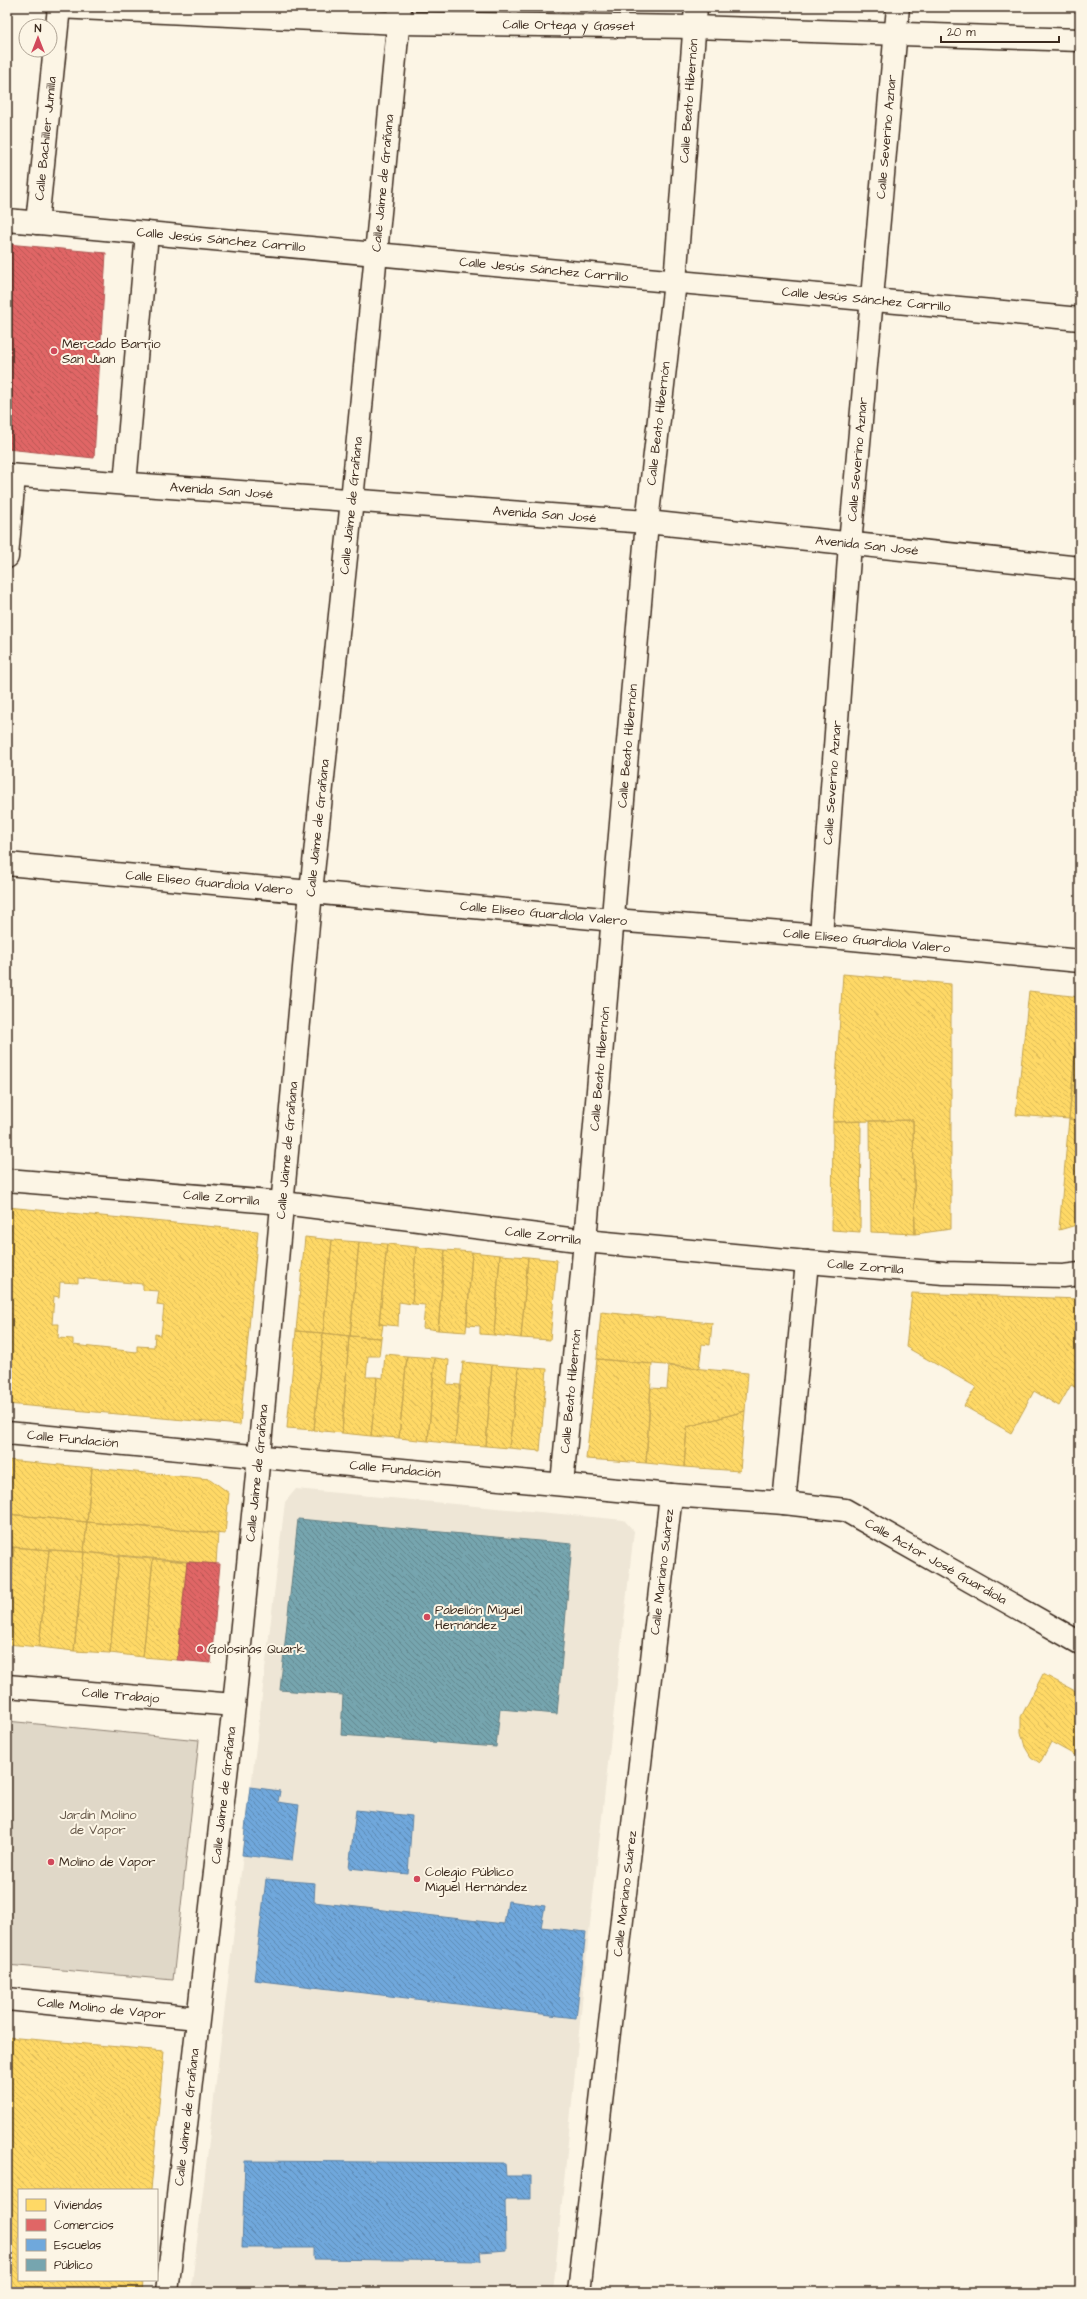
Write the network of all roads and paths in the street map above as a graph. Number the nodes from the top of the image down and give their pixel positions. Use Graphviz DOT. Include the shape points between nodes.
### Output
graph roads {
  1 [pos="58,7"];
  2 [pos="898,7"];
  3 [pos="400,15"];
  4 [pos="696,17"];
  5 [pos="895,35"];
  6 [pos="1080,40"];
  7 [pos="7,220"];
  8 [pos="37,223"];
  9 [pos="147,233"];
  10 [pos="376,254"];
  11 [pos="675,282"];
  12 [pos="871,300"];
  13 [pos="1080,319"];
  14 [pos="11,475"];
  15 [pos="125,484"];
  16 [pos="352,500"];
  17 [pos="647,522"];
  18 [pos="850,544"];
  19 [pos="7,557"];
  20 [pos="1080,568"];
  21 [pos="7,864"];
  22 [pos="311,892"];
  23 [pos="614,920"];
  24 [pos="821,936"];
  25 [pos="1080,961"];
  26 [pos="7,1180"];
  27 [pos="283,1203"];
  28 [pos="585,1241"];
  29 [pos="807,1262"];
  30 [pos="1080,1274"];
  31 [pos="7,1432"];
  32 [pos="259,1455"];
  33 [pos="562,1484"];
  34 [pos="671,1495"];
  35 [pos="784,1503"];
  36 [pos="1080,1643"];
  37 [pos="7,1686"];
  38 [pos="234,1705"];
  39 [pos="7,1999"];
  40 [pos="197,2018"];
  41 [pos="167,2292"];
  42 [pos="580,2292"];
  1 -- 3 [label="street, Calle Ortega y Gasset"];
  1 -- 8 [label="street, Calle Bachiller Jumilla"];
  2 -- 5 [label="street, Calle Severino Aznar"];
  3 -- 4 [label="street, Calle Ortega y Gasset"];
  3 -- 10 [label="street, Calle Jaime de Grañana"];
  4 -- 5 [label="street, Calle Ortega y Gasset"];
  4 -- 11 [label="street, Calle Beato Hibernón"];
  5 -- 6 [label="street, Calle Ortega y Gasset"];
  5 -- 12 [label="street, Calle Severino Aznar"];
  7 -- 8 [label="street, Calle Jesús Sánchez Carrillo"];
  8 -- 9 [label="street, Calle Jesús Sánchez Carrillo"];
  9 -- 10 [label="street, Calle Jesús Sánchez Carrillo"];
  9 -- 15 [label="street"];
  10 -- 11 [label="street, Calle Jesús Sánchez Carrillo"];
  10 -- 16 [label="street, Calle Jaime de Grañana"];
  11 -- 12 [label="street, Calle Jesús Sánchez Carrillo"];
  11 -- 17 [label="street, Calle Beato Hibernón"];
  12 -- 13 [label="street, Calle Jesús Sánchez Carrillo"];
  12 -- 18 [label="street, Calle Severino Aznar"];
  14 -- 15 [label="street, Avenida San José"];
  14 -- 19 [label="street"];
  15 -- 16 [label="street, Avenida San José"];
  16 -- 17 [label="street, Avenida San José"];
  16 -- 22 [label="street, Calle Jaime de Grañana"];
  17 -- 18 [label="street, Avenida San José"];
  17 -- 23 [label="street, Calle Beato Hibernón"];
  18 -- 20 [label="street, Avenida San José"];
  18 -- 24 [label="street, Calle Severino Aznar"];
  21 -- 22 [label="street, Calle Eliseo Guardiola Valero"];
  22 -- 23 [label="street, Calle Eliseo Guardiola Valero"];
  22 -- 27 [label="street, Calle Jaime de Grañana"];
  23 -- 24 [label="street, Calle Eliseo Guardiola Valero"];
  23 -- 28 [label="street, Calle Beato Hibernón"];
  24 -- 25 [label="street, Calle Eliseo Guardiola Valero"];
  26 -- 27 [label="street, Calle Zorrilla"];
  27 -- 28 [label="street, Calle Zorrilla"];
  27 -- 32 [label="street, Calle Jaime de Grañana"];
  28 -- 29 [label="street, Calle Zorrilla"];
  28 -- 33 [label="street, Calle Beato Hibernón"];
  29 -- 30 [label="street, Calle Zorrilla" via="944,1273 1063,1276"];
  29 -- 35 [label="street"];
  31 -- 32 [label="street, Calle Fundación"];
  32 -- 33 [label="street, Calle Fundación"];
  32 -- 38 [label="street, Calle Jaime de Grañana"];
  33 -- 34 [label="street, Calle Fundación"];
  34 -- 35 [label="street, Calle Fundación"];
  34 -- 42 [label="street, Calle Mariano Suárez"];
  35 -- 36 [label="street, Calle Actor José Guardiola" via="845,1510"];
  37 -- 38 [label="street, Calle Trabajo"];
  38 -- 40 [label="street, Calle Jaime de Grañana"];
  39 -- 40 [label="street, Calle Molino de Vapor"];
  40 -- 41 [label="street, Calle Jaime de Grañana"];
}
